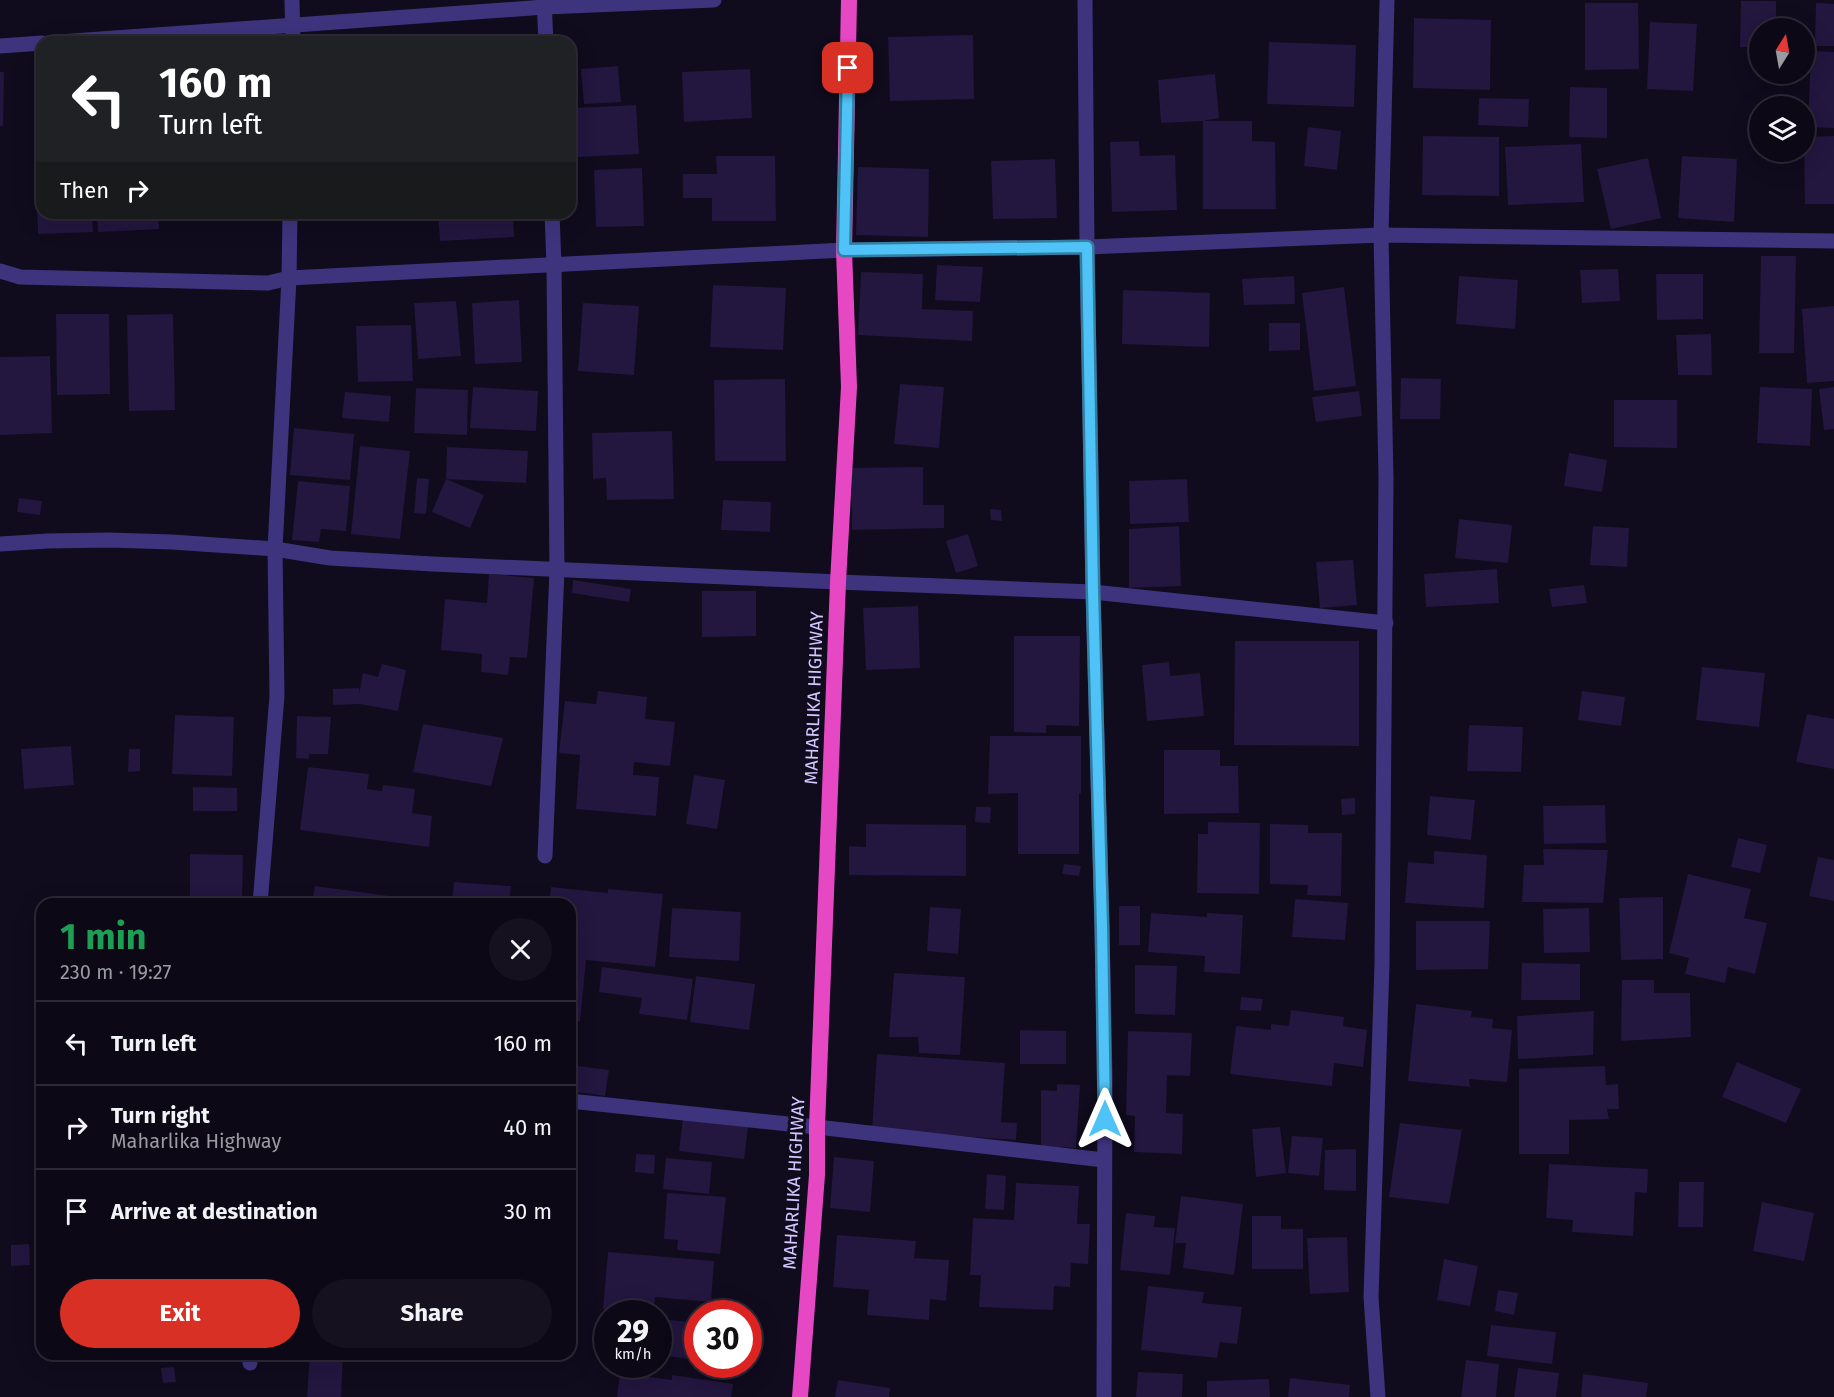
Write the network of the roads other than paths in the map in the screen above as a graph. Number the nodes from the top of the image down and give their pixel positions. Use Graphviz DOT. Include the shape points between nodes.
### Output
graph roads {
  1 [pos="292,0"];
  2 [pos="714,0"];
  3 [pos="849,0"];
  4 [pos="1085,0"];
  5 [pos="1387,0"];
  6 [pos="544,3"];
  7 [pos="293,25"];
  8 [pos="142,36"];
  9 [pos="293,36"];
  10 [pos="546,36"];
  11 [pos="36,43"];
  12 [pos="0,46"];
  13 [pos="290,219"];
  14 [pos="552,219"];
  15 [pos="1381,236"];
  16 [pos="1834,241"];
  17 [pos="1087,247"];
  18 [pos="844,250"];
  19 [pos="554,266"];
  20 [pos="0,271"];
  21 [pos="289,278"];
  22 [pos="0,544"];
  23 [pos="275,549"];
  24 [pos="557,570"];
  25 [pos="838,582"];
  26 [pos="1093,591"];
  27 [pos="1386,623"];
  28 [pos="545,856"];
  29 [pos="260,898"];
  30 [pos="576,1102"];
  31 [pos="817,1127"];
  32 [pos="1104,1160"];
  33 [pos="800,1397"];
  34 [pos="1104,1397"];
  35 [pos="1378,1397"];
  1 -- 7 [label="street"];
  2 -- 6 [label="street"];
  3 -- 18 [label="highway, MAHARLIKA HIGHWAY"];
  4 -- 17 [label="street"];
  5 -- 15 [label="street"];
  6 -- 7 [label="street"];
  6 -- 10 [label="street"];
  7 -- 8 [label="street"];
  7 -- 9 [label="street"];
  11 -- 12 [label="street"];
  13 -- 21 [label="street"];
  14 -- 19 [label="street"];
  15 -- 16 [label="street"];
  15 -- 17 [label="street"];
  15 -- 27 [label="street"];
  17 -- 18 [label="street"];
  17 -- 26 [label="street"];
  18 -- 19 [label="street"];
  18 -- 25 [label="highway, MAHARLIKA HIGHWAY" via="849,387"];
  19 -- 21 [label="street"];
  19 -- 24 [label="street"];
  20 -- 21 [label="street" via="20,277 91,279 268,283"];
  21 -- 23 [label="street"];
  22 -- 23 [label="street" via="109,540"];
  23 -- 24 [label="street" via="330,558"];
  23 -- 29 [label="street" via="277,696"];
  24 -- 25 [label="street"];
  24 -- 28 [label="street"];
  25 -- 26 [label="street"];
  25 -- 31 [label="highway, MAHARLIKA HIGHWAY"];
  26 -- 27 [label="street"];
  26 -- 32 [label="street"];
  27 -- 35 [label="street" via="1382,964 1371,1297"];
  30 -- 31 [label="street"];
  31 -- 32 [label="street"];
  31 -- 33 [label="highway, MAHARLIKA HIGHWAY" via="817,1175"];
  32 -- 34 [label="street"];
}
